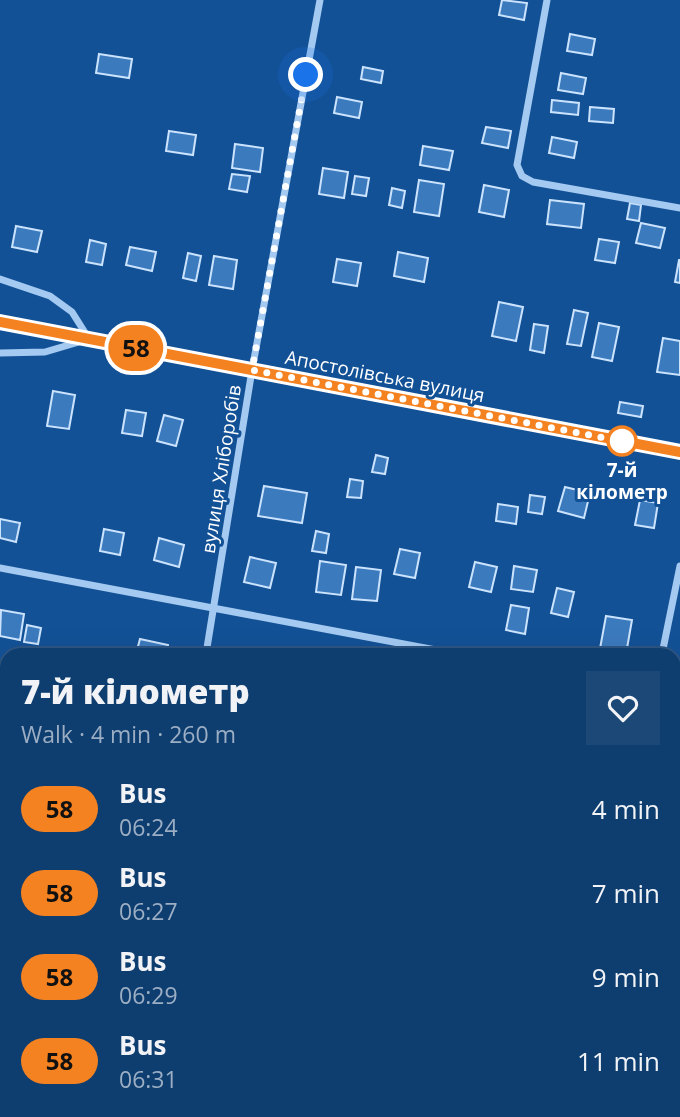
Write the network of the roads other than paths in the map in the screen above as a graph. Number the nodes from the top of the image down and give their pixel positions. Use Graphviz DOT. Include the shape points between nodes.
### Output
graph roads {
  1 [pos="320,0"];
  2 [pos="547,0"];
  3 [pos="680,208"];
  4 [pos="0,279"];
  5 [pos="0,322"];
  6 [pos="89,339"];
  7 [pos="0,353"];
  8 [pos="252,370"];
  9 [pos="680,452"];
  10 [pos="680,566"];
  11 [pos="0,568"];
  12 [pos="214,610"];
  13 [pos="207,648"];
  14 [pos="412,648"];
  15 [pos="663,648"];
  1 -- 8 [label="street, вулиця Хліборобів"];
  2 -- 3 [label="street" via="517,165 522,176 533,182"];
  4 -- 6 [label="street" via="50,296 72,312"];
  5 -- 6 [label="street, Апостолівська вулиця"];
  6 -- 7 [label="street" via="45,352"];
  6 -- 8 [label="street, Апостолівська вулиця"];
  8 -- 9 [label="street, Апостолівська вулиця"];
  8 -- 12 [label="street, вулиця Хліборобів"];
  10 -- 15 [label="street"];
  11 -- 12 [label="street"];
  12 -- 13 [label="street, вулиця Хліборобів"];
  12 -- 14 [label="street"];
}
